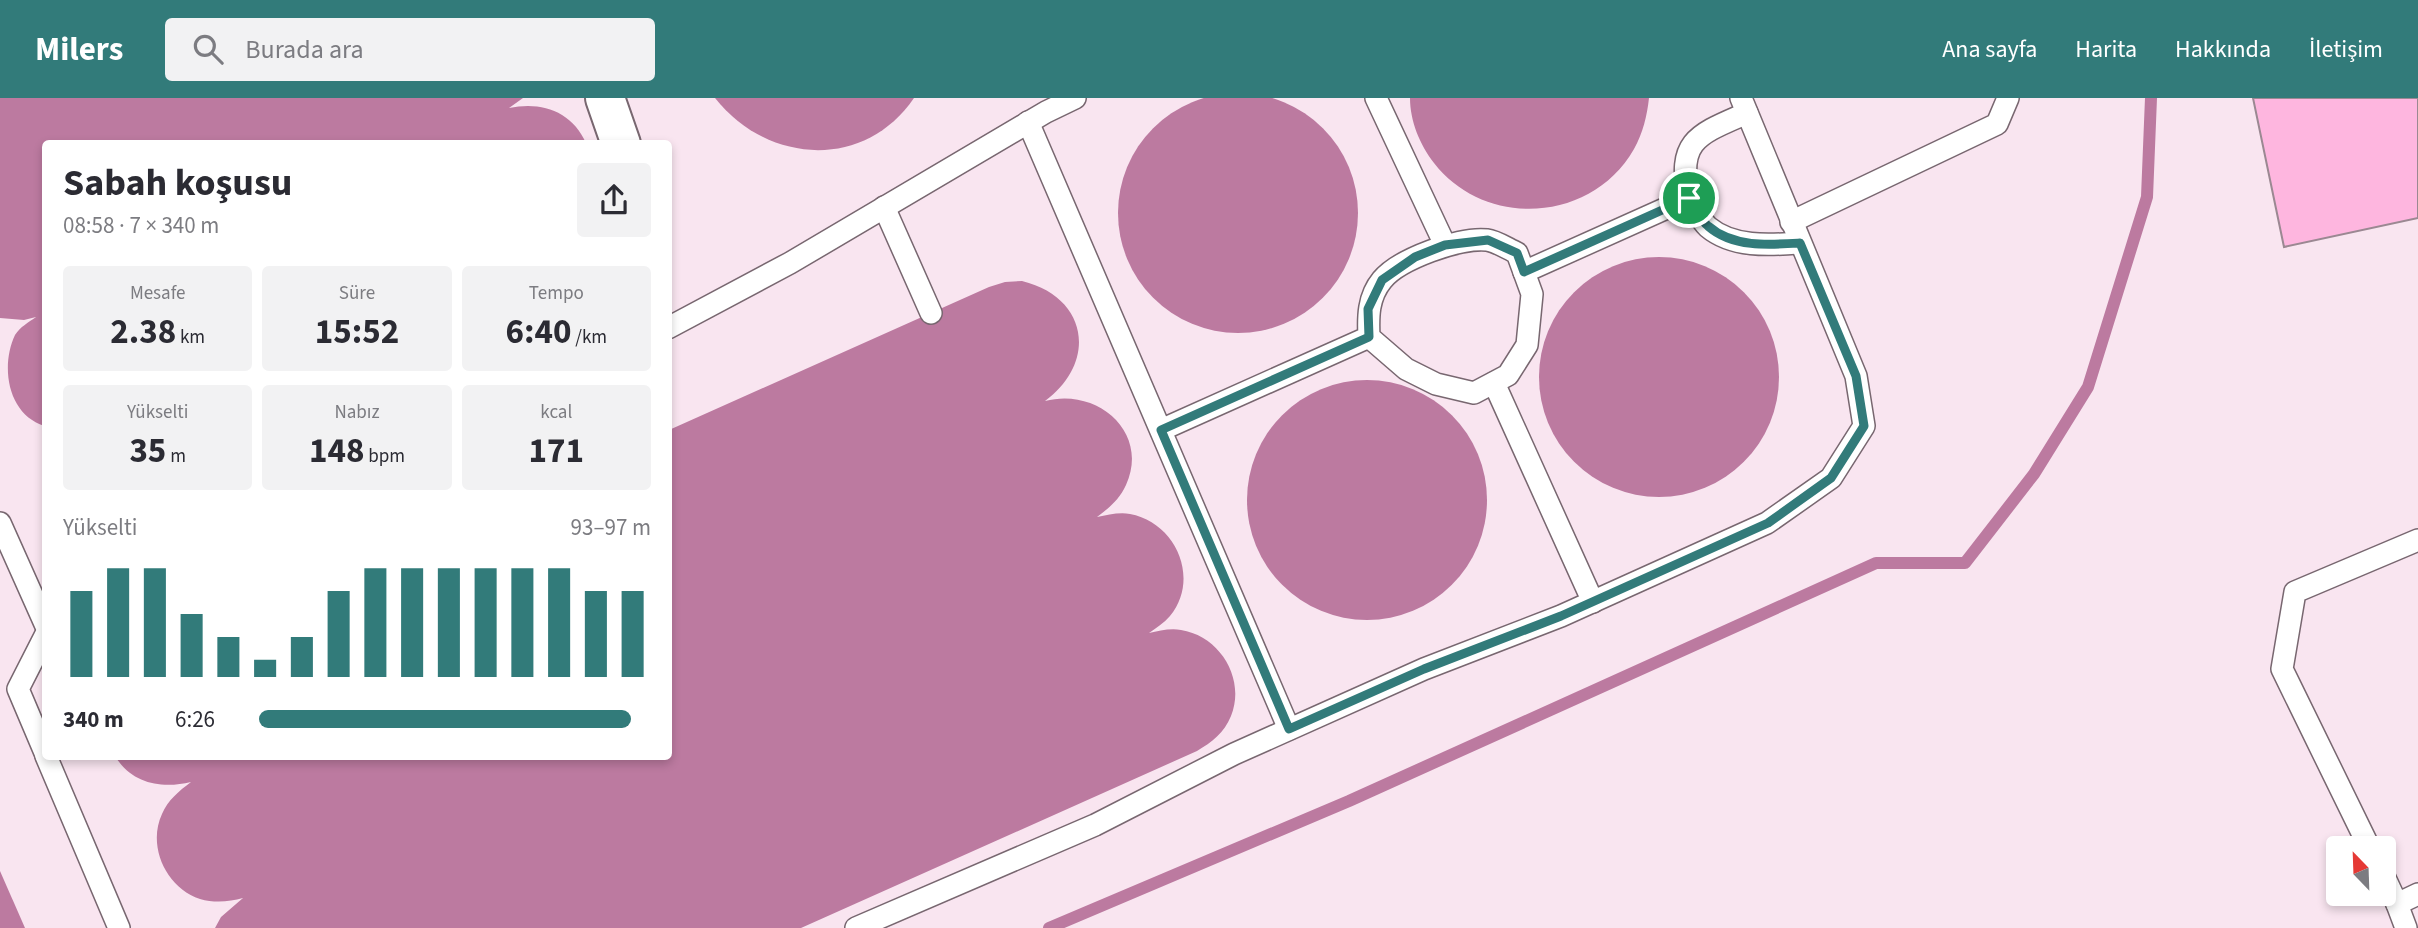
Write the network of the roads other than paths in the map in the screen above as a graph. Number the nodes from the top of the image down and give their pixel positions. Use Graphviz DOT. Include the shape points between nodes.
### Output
graph roads {
  1 [pos="605,98"];
  2 [pos="1075,98"];
  3 [pos="1376,98"];
  4 [pos="2008,98"];
  5 [pos="1744,105"];
  6 [pos="1028,122"];
  7 [pos="620,140"];
  8 [pos="1689,198"];
  9 [pos="884,207"];
  10 [pos="1791,222"];
  11 [pos="1800,243"];
  12 [pos="1445,245"];
  13 [pos="1524,272"];
  14 [pos="931,313"];
  15 [pos="672,326"];
  16 [pos="1369,337"];
  17 [pos="1494,383"];
  18 [pos="1161,430"];
  19 [pos="0,523"];
  20 [pos="2418,540"];
  21 [pos="1592,602"];
  22 [pos="42,617"];
  23 [pos="42,643"];
  24 [pos="1289,729"];
  25 [pos="42,746"];
  26 [pos="48,760"];
  27 [pos="2364,836"];
  28 [pos="2418,894"];
  29 [pos="2397,904"];
  30 [pos="119,928"];
  31 [pos="856,928"];
  32 [pos="2406,928"];
  1 -- 7 [label="street"];
  2 -- 6 [label="lane"];
  3 -- 12 [label="lane"];
  4 -- 10 [label="lane" via="1997,124"];
  5 -- 8 [label="lane" via="1688,148 1684,174"];
  5 -- 10 [label="lane"];
  6 -- 9 [label="lane"];
  6 -- 18 [label="lane"];
  8 -- 11 [label="lane" via="1707,226 1734,240 1764,246"];
  8 -- 13 [label="lane"];
  9 -- 14 [label="lane"];
  9 -- 15 [label="lane"];
  10 -- 11 [label="lane"];
  11 -- 21 [label="lane" via="1856,376 1864,426 1831,478 1768,523"];
  12 -- 13 [label="lane" via="1488,240 1517,253"];
  12 -- 16 [label="lane" via="1415,257 1382,280 1368,309"];
  13 -- 17 [label="lane" via="1532,294 1527,345 1508,375"];
  16 -- 17 [label="lane" via="1406,369 1436,384 1474,393"];
  16 -- 18 [label="lane"];
  17 -- 21 [label="lane"];
  18 -- 24 [label="lane"];
  19 -- 22 [label="lane"];
  20 -- 27 [label="lane" via="2295,592 2282,669"];
  21 -- 24 [label="lane"];
  23 -- 25 [label="lane" via="18,689"];
  24 -- 31 [label="lane" via="1095,825"];
  26 -- 30 [label="lane"];
  28 -- 29 [label="lane"];
  29 -- 32 [label="lane"];
}
